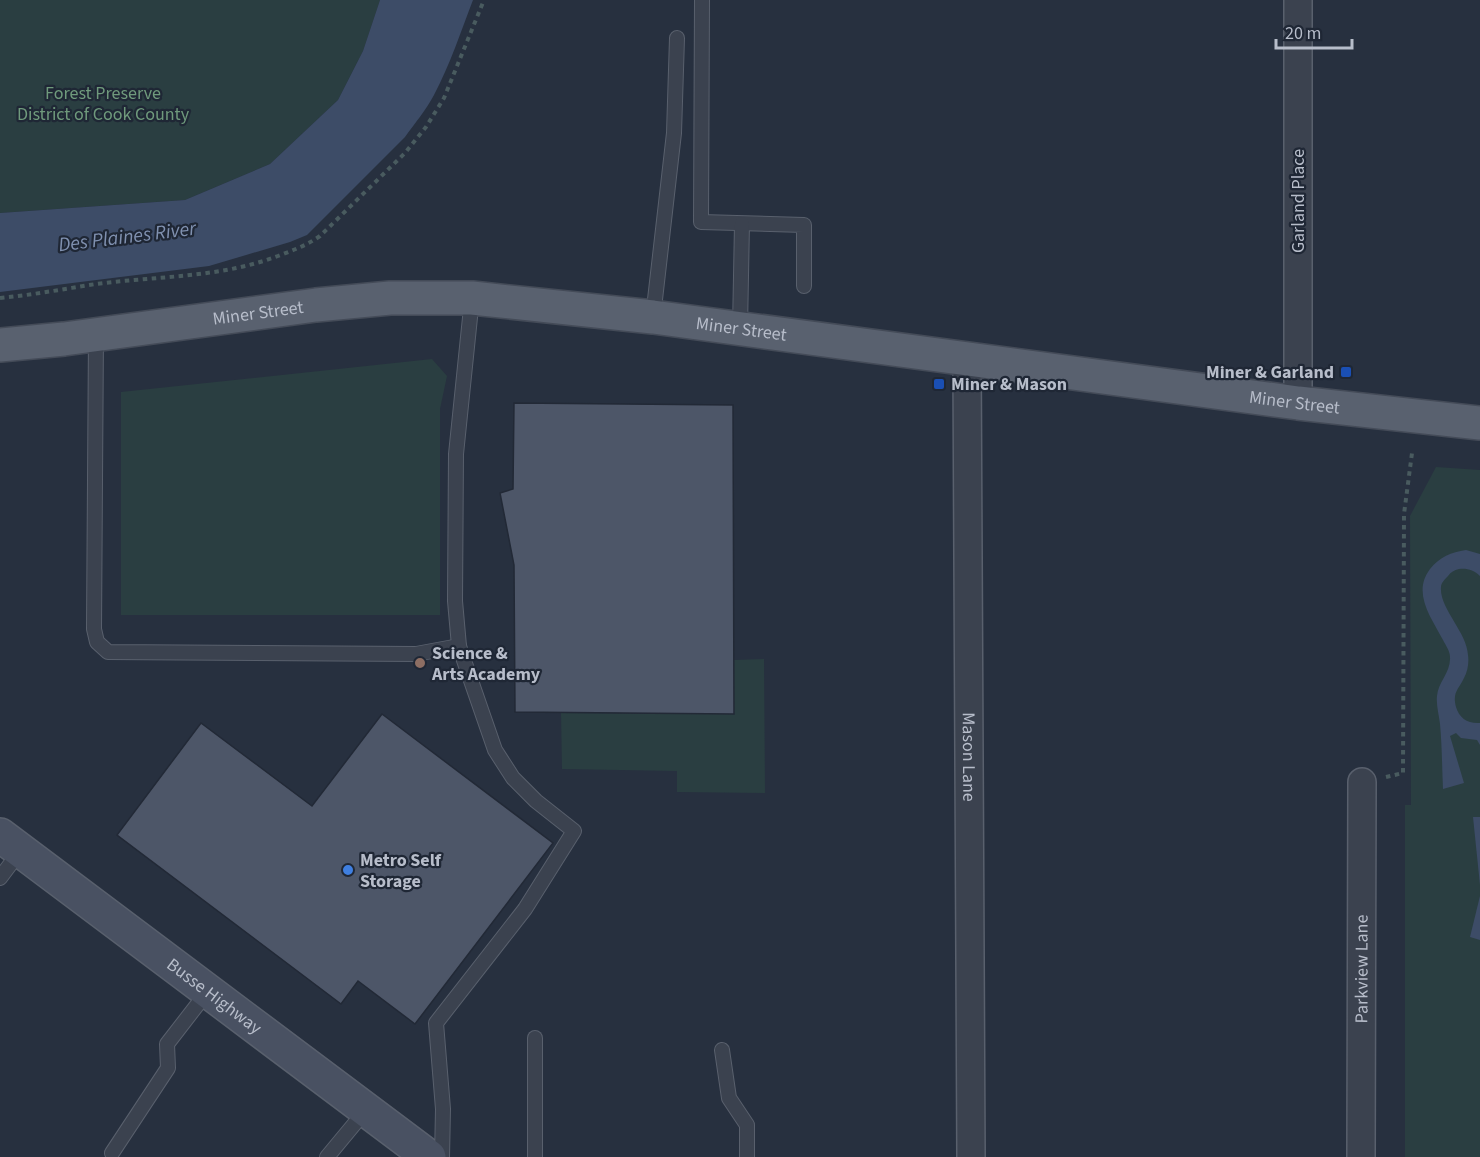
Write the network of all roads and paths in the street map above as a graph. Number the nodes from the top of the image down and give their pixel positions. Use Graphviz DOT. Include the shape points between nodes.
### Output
graph roads {
  1 [pos="484,0"];
  2 [pos="702,0"];
  3 [pos="1298,0"];
  4 [pos="677,38"];
  5 [pos="742,224"];
  6 [pos="804,286"];
  7 [pos="0,298"];
  8 [pos="472,298"];
  9 [pos="654,317"];
  10 [pos="740,328"];
  11 [pos="96,334"];
  12 [pos="0,345"];
  13 [pos="968,358"];
  14 [pos="1298,403"];
  15 [pos="1480,423"];
  16 [pos="1412,453"];
  17 [pos="459,646"];
  18 [pos="1362,782"];
  19 [pos="10,842"];
  20 [pos="0,878"];
  21 [pos="208,991"];
  22 [pos="535,1038"];
  23 [pos="722,1050"];
  24 [pos="366,1110"];
  25 [pos="112,1153"];
  26 [pos="327,1157"];
  27 [pos="429,1157"];
  28 [pos="442,1157"];
  29 [pos="535,1157"];
  30 [pos="747,1157"];
  31 [pos="971,1157"];
  32 [pos="1361,1157"];
  1 -- 7 [label="path" via="444,98 426,127 396,162 307,246 261,263 213,272"];
  2 -- 5 [label="lane" via="701,222"];
  3 -- 14 [label="street, Garland Place"];
  4 -- 9 [label="lane" via="674,133"];
  5 -- 6 [label="lane" via="804,225"];
  5 -- 10 [label="lane"];
  8 -- 9 [label="main road, Miner Street"];
  8 -- 11 [label="main road, Miner Street" via="390,298 316,305"];
  8 -- 17 [label="lane" via="456,454 455,601"];
  9 -- 10 [label="main road, Miner Street"];
  10 -- 13 [label="main road, Miner Street"];
  11 -- 12 [label="main road, Miner Street"];
  11 -- 17 [label="lane" via="94,629 97,642 108,652 416,654"];
  13 -- 14 [label="main road, Miner Street"];
  13 -- 31 [label="street, Mason Lane"];
  14 -- 15 [label="main road, Miner Street"];
  16 -- 18 [label="path" via="1404,514 1403,773"];
  17 -- 28 [label="lane" via="495,750 513,778 574,831 525,909 436,1023 443,1109"];
  18 -- 32 [label="street, Parkview Lane"];
  19 -- 20 [label="lane"];
  19 -- 21 [label="main road, Busse Highway"];
  21 -- 24 [label="main road, Busse Highway"];
  21 -- 25 [label="lane" via="167,1044 168,1068"];
  22 -- 29 [label="lane"];
  23 -- 30 [label="lane" via="729,1098 747,1125"];
  24 -- 26 [label="lane"];
  24 -- 27 [label="main road, Busse Highway"];
}
